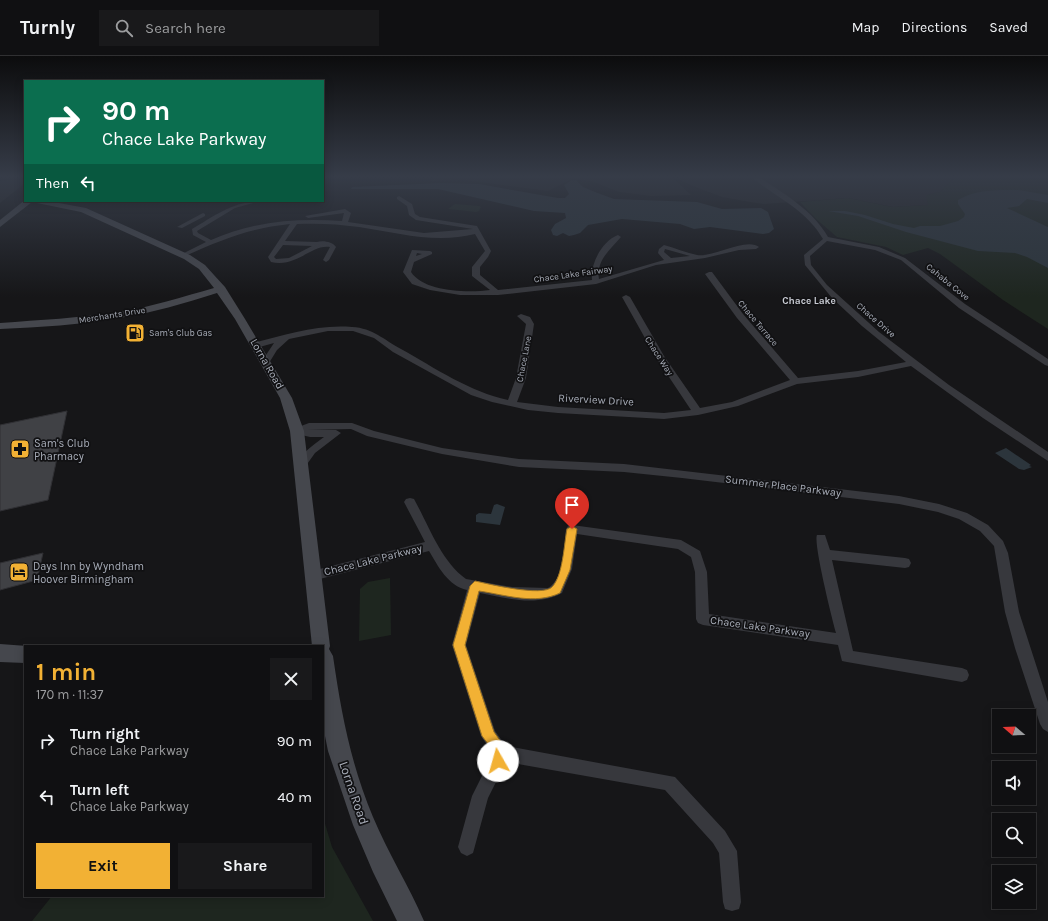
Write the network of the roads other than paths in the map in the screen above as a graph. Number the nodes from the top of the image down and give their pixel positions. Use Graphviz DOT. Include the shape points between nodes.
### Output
graph roads {
  1 [pos="10,216"];
  2 [pos="97,216"];
  3 [pos="201,216"];
  4 [pos="213,216"];
  5 [pos="347,216"];
  6 [pos="414,216"];
  7 [pos="807,216"];
  8 [pos="193,221"];
  9 [pos="204,222"];
  10 [pos="295,222"];
  11 [pos="344,223"];
  12 [pos="0,224"];
  13 [pos="180,227"];
  14 [pos="478,231"];
  15 [pos="618,237"];
  16 [pos="826,239"];
  17 [pos="211,242"];
  18 [pos="281,243"];
  19 [pos="321,243"];
  20 [pos="756,247"];
  21 [pos="183,255"];
  22 [pos="697,256"];
  23 [pos="326,260"];
  24 [pos="410,261"];
  25 [pos="670,261"];
  26 [pos="709,274"];
  27 [pos="596,282"];
  28 [pos="221,289"];
  29 [pos="498,293"];
  30 [pos="626,297"];
  31 [pos="521,316"];
  32 [pos="0,326"];
  33 [pos="292,336"];
  34 [pos="256,345"];
  35 [pos="266,361"];
  36 [pos="912,363"];
  37 [pos="1048,363"];
  38 [pos="796,381"];
  39 [pos="511,404"];
  40 [pos="698,412"];
  41 [pos="297,431"];
  42 [pos="338,432"];
  43 [pos="371,434"];
  44 [pos="1048,457"];
  45 [pos="301,464"];
  46 [pos="410,502"];
  47 [pos="821,538"];
  48 [pos="433,545"];
  49 [pos="824,554"];
  50 [pos="905,563"];
  51 [pos="312,576"];
  52 [pos="475,586"];
  53 [pos="844,640"];
  54 [pos="322,645"];
  55 [pos="0,653"];
  56 [pos="24,654"];
  57 [pos="324,669"];
  58 [pos="962,675"];
  59 [pos="327,709"];
  60 [pos="1048,724"];
  61 [pos="502,753"];
  62 [pos="467,847"];
  63 [pos="732,902"];
  64 [pos="411,921"];
  1 -- 12 [label="street"];
  2 -- 21 [label="street, Lorna Road"];
  3 -- 8 [label="street"];
  4 -- 9 [label="street"];
  5 -- 11 [label="street"];
  6 -- 14 [label="street" via="475,227"];
  7 -- 16 [label="street" via="820,228"];
  8 -- 9 [label="street"];
  8 -- 13 [label="street"];
  9 -- 17 [label="street" via="193,232"];
  10 -- 11 [label="street"];
  10 -- 17 [label="street" via="251,228"];
  10 -- 18 [label="street"];
  11 -- 14 [label="street" via="425,235 458,236"];
  14 -- 29 [label="street" via="488,251 474,271 476,276"];
  15 -- 27 [label="street" via="596,264 593,271"];
  16 -- 36 [label="street, Chace Drive" via="807,255 810,268 850,310"];
  16 -- 37 [label="street, Cahaba Cove" via="877,248 903,259 962,306"];
  17 -- 21 [label="street"];
  18 -- 19 [label="street"];
  18 -- 19 [label="street" via="272,258 273,261 283,261 306,254"];
  19 -- 23 [label="street" via="333,247"];
  20 -- 22 [label="street, Chace Lake Fairway" via="738,247 716,254"];
  21 -- 28 [label="street, Lorna Road" via="202,267"];
  22 -- 25 [label="street, Chace Lake Fairway"];
  22 -- 25 [label="street" via="664,247 661,254"];
  24 -- 29 [label="street, Chace Lake Fairway" via="407,272 412,279 422,285 474,294"];
  25 -- 27 [label="street, Chace Lake Fairway"];
  26 -- 38 [label="street, Chace Terrace" via="726,300"];
  27 -- 29 [label="street, Chace Lake Fairway"];
  28 -- 32 [label="street, Merchants Drive" via="121,315"];
  28 -- 34 [label="street, Lorna Road"];
  30 -- 40 [label="street, Chace Way" via="660,358"];
  31 -- 39 [label="street, Chace Lane" via="530,324 521,378"];
  33 -- 34 [label="street, Riverview Drive"];
  33 -- 35 [label="street, Riverview Drive" via="278,343"];
  33 -- 39 [label="street, Riverview Drive" via="328,329 367,332 474,393"];
  34 -- 35 [label="street, Lorna Road"];
  35 -- 41 [label="street, Lorna Road" via="286,398"];
  36 -- 38 [label="street, Riverview Drive" via="858,374"];
  36 -- 44 [label="street, Chace Drive"];
  38 -- 40 [label="street, Riverview Drive" via="735,404"];
  39 -- 40 [label="street, Riverview Drive" via="558,410 664,416"];
  41 -- 42 [label="street, Summer Place Parkway" via="310,434"];
  41 -- 43 [label="street, Summer Place Parkway" via="309,426 339,425 352,426"];
  41 -- 45 [label="street, Lorna Road"];
  42 -- 43 [label="street, Summer Place Parkway"];
  42 -- 45 [label="street" via="311,451"];
  43 -- 60 [label="street, Summer Place Parkway" via="442,451 519,463 624,468 682,474 899,500 963,516 984,528 999,544 1014,619"];
  45 -- 51 [label="street, Lorna Road"];
  46 -- 48 [label="street, Chace Lake Parkway"];
  47 -- 49 [label="street"];
  48 -- 51 [label="street, Chace Lake Parkway"];
  48 -- 52 [label="street, Chace Lake Parkway" via="455,580"];
  49 -- 50 [label="street"];
  49 -- 53 [label="street"];
  51 -- 54 [label="street, Lorna Road"];
  52 -- 53 [label="street, Chace Lake Parkway" via="530,595 548,594 556,590 565,570 572,529 681,545 696,554 702,572 703,619"];
  52 -- 61 [label="street" via="459,645 489,736"];
  53 -- 58 [label="street" via="847,656"];
  55 -- 56 [label="street"];
  57 -- 59 [label="street, Lorna Road"];
  59 -- 64 [label="street, Lorna Road" via="342,764 373,847"];
  61 -- 62 [label="street" via="480,796"];
  61 -- 63 [label="street" via="669,784 719,837 728,851"];
}
